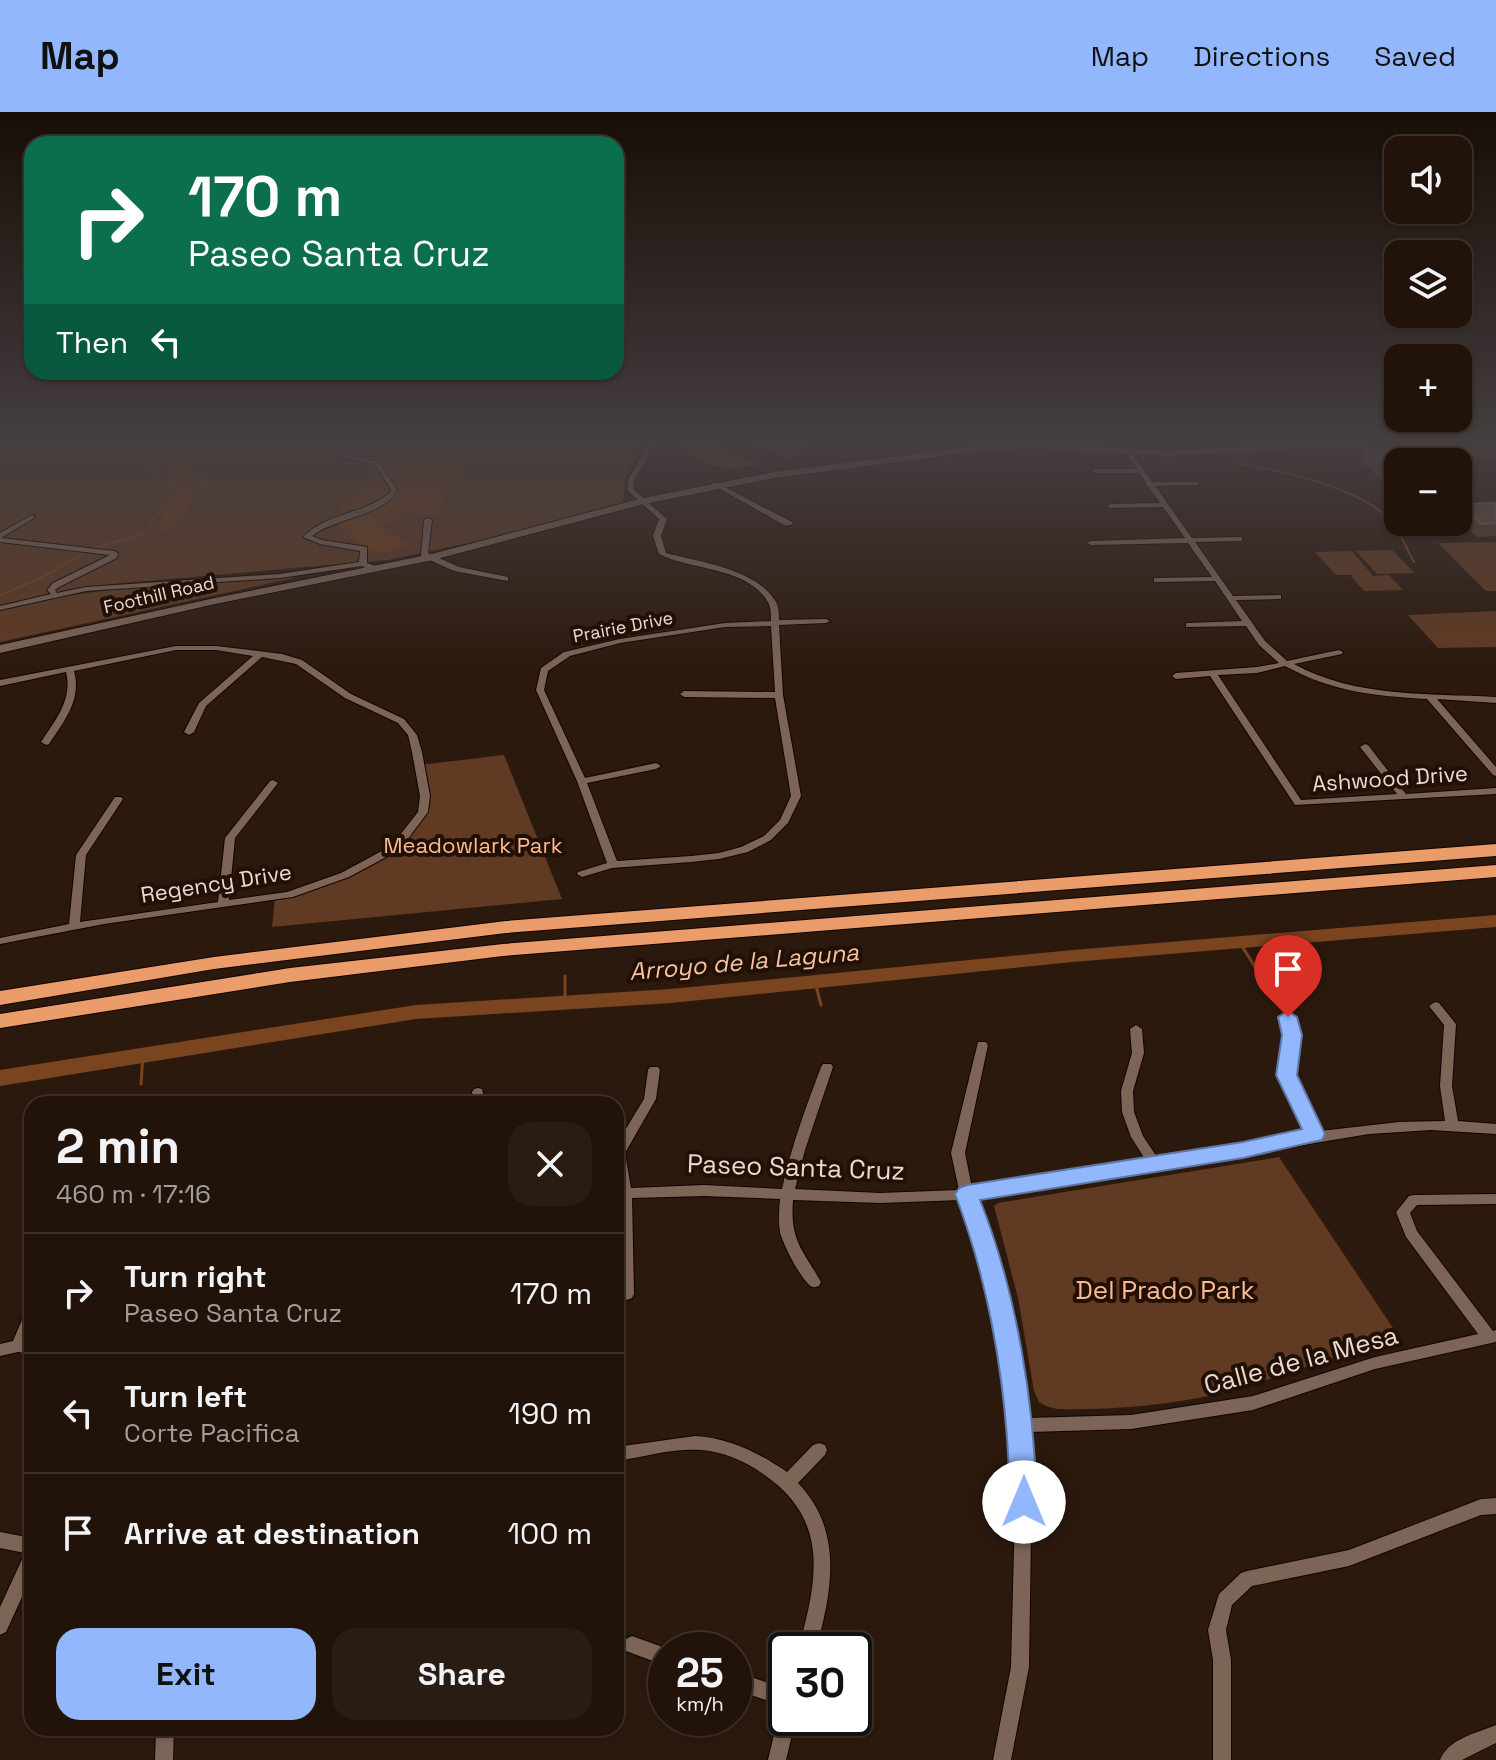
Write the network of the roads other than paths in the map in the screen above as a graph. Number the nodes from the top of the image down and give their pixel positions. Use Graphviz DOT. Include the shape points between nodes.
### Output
graph roads {
  1 [pos="32,517"];
  2 [pos="349,517"];
  3 [pos="583,517"];
  4 [pos="661,517"];
  5 [pos="776,517"];
  6 [pos="1172,517"];
  7 [pos="428,520"];
  8 [pos="789,524"];
  9 [pos="0,538"];
  10 [pos="1239,539"];
  11 [pos="1189,541"];
  12 [pos="1091,543"];
  13 [pos="433,557"];
  14 [pos="363,564"];
  15 [pos="375,569"];
  16 [pos="505,579"];
  17 [pos="1217,579"];
  18 [pos="1157,580"];
  19 [pos="55,595"];
  20 [pos="1278,597"];
  21 [pos="1231,598"];
  22 [pos="0,608"];
  23 [pos="775,621"];
  24 [pos="826,621"];
  25 [pos="1249,623"];
  26 [pos="1189,625"];
  27 [pos="0,648"];
  28 [pos="1339,652"];
  29 [pos="260,654"];
  30 [pos="1287,663"];
  31 [pos="70,671"];
  32 [pos="1213,674"];
  33 [pos="1176,676"];
  34 [pos="0,683"];
  35 [pos="684,694"];
  36 [pos="779,695"];
  37 [pos="1430,697"];
  38 [pos="1496,700"];
  39 [pos="189,732"];
  40 [pos="46,742"];
  41 [pos="1365,747"];
  42 [pos="656,766"];
  43 [pos="1496,773"];
  44 [pos="582,781"];
  45 [pos="273,783"];
  46 [pos="1496,791"];
  47 [pos="1404,797"];
  48 [pos="118,799"];
  49 [pos="1496,850"];
  50 [pos="613,865"];
  51 [pos="1496,871"];
  52 [pos="582,874"];
  53 [pos="223,903"];
  54 [pos="74,926"];
  55 [pos="0,941"];
  56 [pos="0,998"];
  57 [pos="1435,1006"];
  58 [pos="1288,1017"];
  59 [pos="0,1021"];
  60 [pos="1136,1029"];
  61 [pos="982,1045"];
  62 [pos="827,1067"];
  63 [pos="654,1070"];
  64 [pos="1452,1124"];
  65 [pos="1496,1129"];
  66 [pos="1315,1134"];
  67 [pos="624,1143"];
  68 [pos="1154,1162"];
  69 [pos="624,1194"];
  70 [pos="967,1194"];
  71 [pos="788,1195"];
  72 [pos="1496,1199"];
  73 [pos="624,1244"];
  74 [pos="814,1282"];
  75 [pos="627,1294"];
  76 [pos="1492,1336"];
  77 [pos="24,1347"];
  78 [pos="0,1350"];
  79 [pos="1021,1425"];
  80 [pos="819,1450"];
  81 [pos="624,1453"];
  82 [pos="789,1481"];
  83 [pos="1496,1506"];
  84 [pos="0,1540"];
  85 [pos="24,1544"];
  86 [pos="24,1574"];
  87 [pos="0,1626"];
  88 [pos="812,1632"];
  89 [pos="632,1645"];
  90 [pos="648,1651"];
  91 [pos="1496,1734"];
  92 [pos="165,1736"];
  93 [pos="783,1736"];
  94 [pos="164,1760"];
  95 [pos="777,1760"];
  96 [pos="1002,1760"];
  97 [pos="1222,1760"];
  98 [pos="1449,1760"];
  1 -- 9 [label="street"];
  2 -- 14 [label="street" via="314,529 307,537 364,549"];
  3 -- 13 [label="main road, Foothill Road"];
  4 -- 23 [label="street" via="657,536 663,554 735,574 758,586 774,604"];
  5 -- 8 [label="street"];
  6 -- 11 [label="street"];
  7 -- 13 [label="street" via="423,551"];
  9 -- 19 [label="street" via="114,553 56,585 51,590"];
  10 -- 11 [label="street"];
  11 -- 12 [label="street"];
  11 -- 17 [label="street"];
  13 -- 15 [label="main road, Foothill Road"];
  13 -- 16 [label="street" via="457,569"];
  14 -- 15 [label="street"];
  14 -- 19 [label="street"];
  15 -- 27 [label="main road, Foothill Road"];
  17 -- 18 [label="street"];
  17 -- 21 [label="street"];
  19 -- 22 [label="street"];
  20 -- 21 [label="street"];
  21 -- 25 [label="street"];
  23 -- 24 [label="street, Prairie Drive"];
  23 -- 36 [label="street"];
  23 -- 44 [label="street, Prairie Drive" via="620,641 567,654 544,670 540,690"];
  25 -- 26 [label="street"];
  25 -- 30 [label="street" via="1268,649"];
  28 -- 30 [label="street"];
  29 -- 31 [label="street, Regency Drive" via="176,648"];
  29 -- 39 [label="street" via="202,705"];
  29 -- 53 [label="street, Regency Drive" via="299,662 348,696 401,721 417,752 423,812 400,842 345,875 289,895"];
  30 -- 32 [label="street"];
  30 -- 37 [label="street" via="1353,689"];
  31 -- 34 [label="street, Regency Drive"];
  31 -- 40 [label="street" via="73,698"];
  32 -- 33 [label="street"];
  32 -- 47 [label="street, Ashwood Drive" via="1298,803"];
  35 -- 36 [label="street"];
  36 -- 50 [label="street" via="796,796 778,829 717,858"];
  37 -- 38 [label="street"];
  37 -- 43 [label="street"];
  41 -- 47 [label="street"];
  42 -- 44 [label="street"];
  44 -- 50 [label="street, Prairie Drive"];
  45 -- 53 [label="street" via="230,838"];
  46 -- 47 [label="street, Ashwood Drive"];
  48 -- 54 [label="street" via="81,855"];
  49 -- 56 [label="highway" via="506,927 230,961"];
  50 -- 52 [label="street"];
  51 -- 59 [label="highway" via="503,950 290,975"];
  53 -- 54 [label="street, Regency Drive"];
  54 -- 55 [label="street, Regency Drive"];
  57 -- 64 [label="street" via="1450,1024 1446,1086"];
  58 -- 66 [label="street" via="1292,1035 1286,1075"];
  60 -- 68 [label="street" via="1138,1053 1127,1091 1128,1112"];
  61 -- 70 [label="street" via="958,1153"];
  62 -- 71 [label="street" via="796,1152"];
  63 -- 67 [label="street" via="650,1099"];
  64 -- 65 [label="street, Paseo Santa Cruz"];
  64 -- 66 [label="street, Paseo Santa Cruz"];
  66 -- 68 [label="street, Paseo Santa Cruz"];
  68 -- 70 [label="street, Paseo Santa Cruz"];
  69 -- 71 [label="street, Paseo Santa Cruz" via="686,1189"];
  70 -- 71 [label="street, Paseo Santa Cruz" via="850,1200"];
  70 -- 79 [label="street" via="993,1280"];
  71 -- 74 [label="street" via="787,1234"];
  72 -- 76 [label="street" via="1414,1200 1403,1212 1411,1233"];
  73 -- 75 [label="street"];
  76 -- 79 [label="street, Calle de la Mesa" via="1375,1363 1253,1403 1131,1422"];
  77 -- 78 [label="street"];
  79 -- 96 [label="street" via="1020,1667"];
  80 -- 82 [label="street"];
  81 -- 82 [label="street" via="698,1443 739,1451"];
  82 -- 88 [label="street" via="816,1517 823,1559"];
  83 -- 97 [label="street" via="1481,1507 1349,1558 1247,1579 1225,1600 1217,1630"];
  84 -- 85 [label="street"];
  86 -- 87 [label="street"];
  89 -- 90 [label="street"];
  91 -- 98 [label="street" via="1457,1751"];
  92 -- 94 [label="street"];
  93 -- 95 [label="street"];
}
